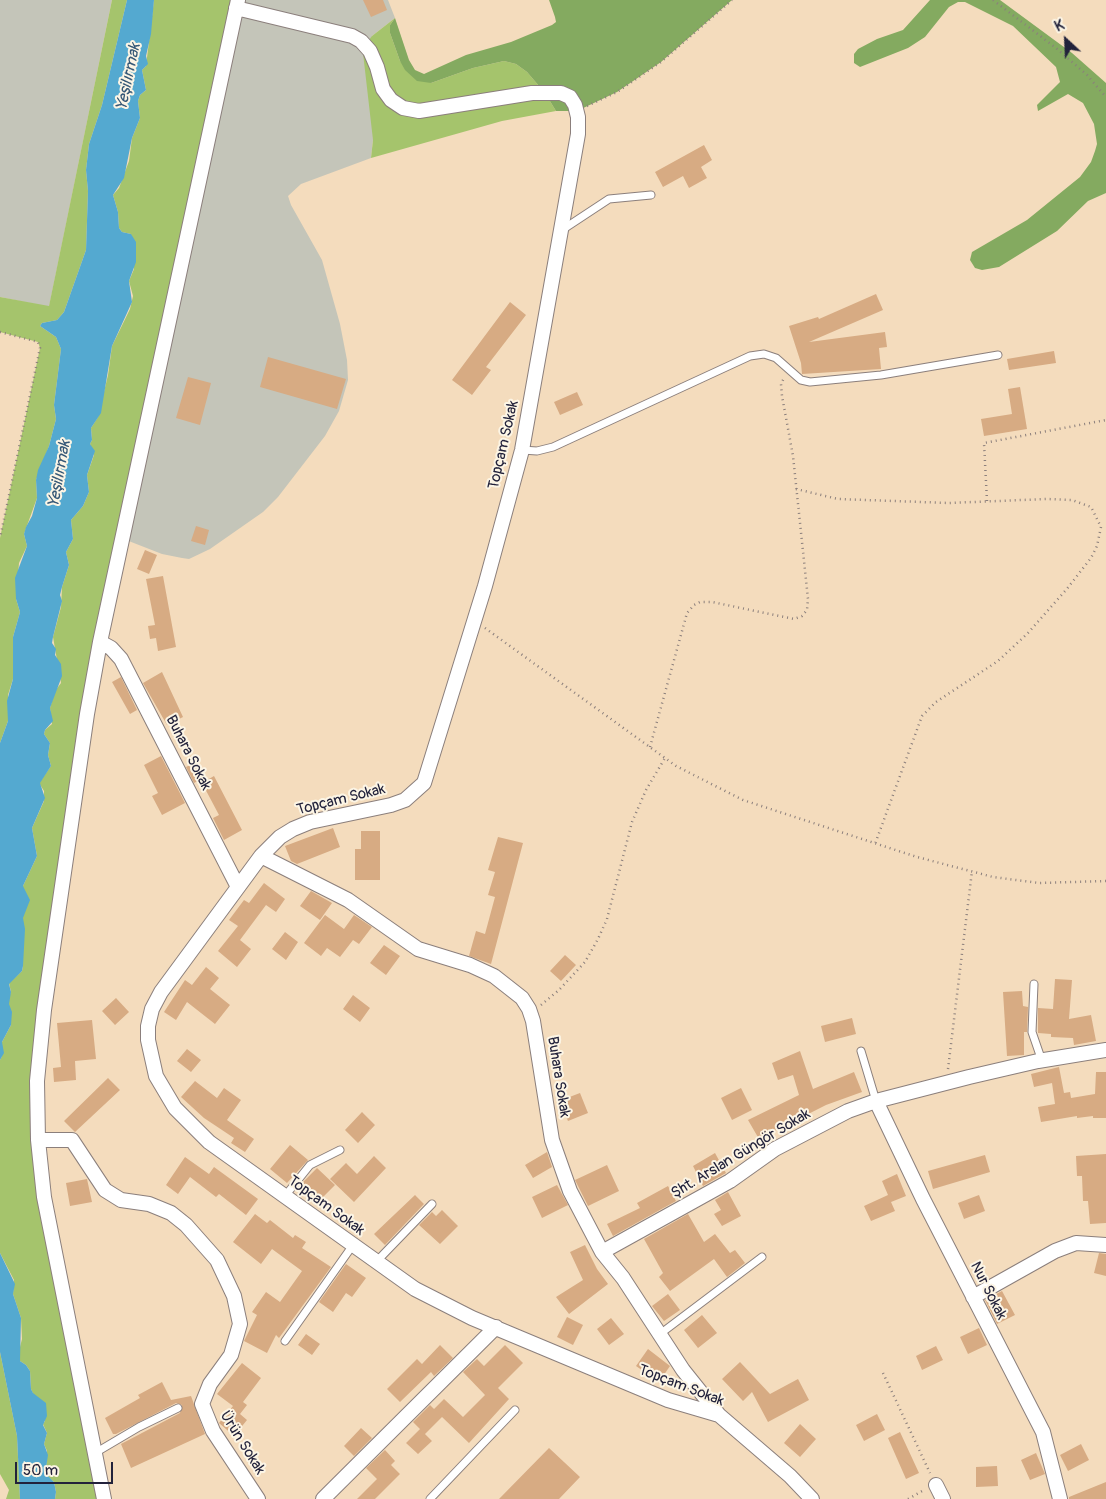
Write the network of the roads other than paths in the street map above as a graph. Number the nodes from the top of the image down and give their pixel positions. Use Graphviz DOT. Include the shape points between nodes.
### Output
graph roads {
  1 [pos="237,4"];
  2 [pos="651,195"];
  3 [pos="562,230"];
  4 [pos="998,355"];
  5 [pos="522,450"];
  6 [pos="100,642"];
  7 [pos="261,856"];
  8 [pos="238,887"];
  9 [pos="1034,984"];
  10 [pos="1106,1050"];
  11 [pos="861,1051"];
  12 [pos="1042,1061"];
  13 [pos="876,1101"];
  14 [pos="38,1140"];
  15 [pos="340,1150"];
  16 [pos="285,1196"];
  17 [pos="432,1204"];
  18 [pos="353,1245"];
  19 [pos="1106,1245"];
  20 [pos="602,1252"];
  21 [pos="762,1257"];
  22 [pos="376,1262"];
  23 [pos="973,1297"];
  24 [pos="496,1327"];
  25 [pos="660,1334"];
  26 [pos="285,1341"];
  27 [pos="178,1408"];
  28 [pos="515,1410"];
  29 [pos="719,1415"];
  30 [pos="95,1453"];
  31 [pos="936,1485"];
  32 [pos="104,1499"];
  33 [pos="258,1499"];
  34 [pos="323,1499"];
  35 [pos="430,1499"];
  36 [pos="812,1499"];
  37 [pos="943,1499"];
  38 [pos="1060,1499"];
  1 -- 3 [label="street, Topçam Sokak" via="361,41 370,50 383,89 390,100 403,108 420,111 532,93 554,92 570,97 577,111 578,134"];
  1 -- 6 [label="street"];
  2 -- 3 [label="lane" via="609,199"];
  3 -- 5 [label="street, Topçam Sokak"];
  4 -- 5 [label="lane" via="881,375 810,382 801,380 776,358 764,354 750,356 553,446 537,451"];
  5 -- 7 [label="street, Topçam Sokak" via="424,783 391,805 310,822 280,837"];
  6 -- 8 [label="street, Buhara Sokak" via="121,659"];
  6 -- 14 [label="street" via="44,1010 37,1081"];
  7 -- 8 [label="street, Topçam Sokak"];
  7 -- 20 [label="street, Buhara Sokak" via="348,900 418,949 494,976 522,998 530,1014 557,1157 570,1191"];
  8 -- 16 [label="street, Topçam Sokak" via="152,1009 148,1026 151,1059 164,1092 189,1124 208,1142"];
  9 -- 12 [label="lane" via="1032,1032"];
  10 -- 12 [label="street, Şht. Arslan Güngör Sokak"];
  11 -- 13 [label="lane"];
  12 -- 13 [label="street, Şht. Arslan Güngör Sokak"];
  13 -- 20 [label="street, Şht. Arslan Güngör Sokak" via="848,1111 774,1149 730,1181"];
  13 -- 23 [label="street, Nur Sokak"];
  14 -- 30 [label="street" via="44,1197"];
  14 -- 33 [label="street, Ürün Sokak" via="72,1140 105,1190 121,1200 149,1204 171,1213 217,1260 234,1296 240,1324 231,1355 210,1384 202,1404 213,1431"];
  15 -- 16 [label="lane" via="310,1165"];
  16 -- 18 [label="street, Topçam Sokak"];
  17 -- 22 [label="lane"];
  18 -- 22 [label="street, Topçam Sokak"];
  18 -- 26 [label="lane"];
  19 -- 23 [label="street" via="1080,1243 1054,1251"];
  20 -- 25 [label="street, Buhara Sokak"];
  21 -- 25 [label="lane"];
  22 -- 24 [label="street, Topçam Sokak" via="415,1289"];
  23 -- 38 [label="street, Nur Sokak" via="1043,1432"];
  24 -- 29 [label="street, Topçam Sokak" via="668,1400"];
  24 -- 34 [label="street"];
  25 -- 29 [label="street, Buhara Sokak" via="683,1370"];
  27 -- 30 [label="lane"];
  28 -- 35 [label="lane"];
  29 -- 36 [label="street, Topçam Sokak"];
  30 -- 32 [label="street"];
  31 -- 37 [label="street"];
}
